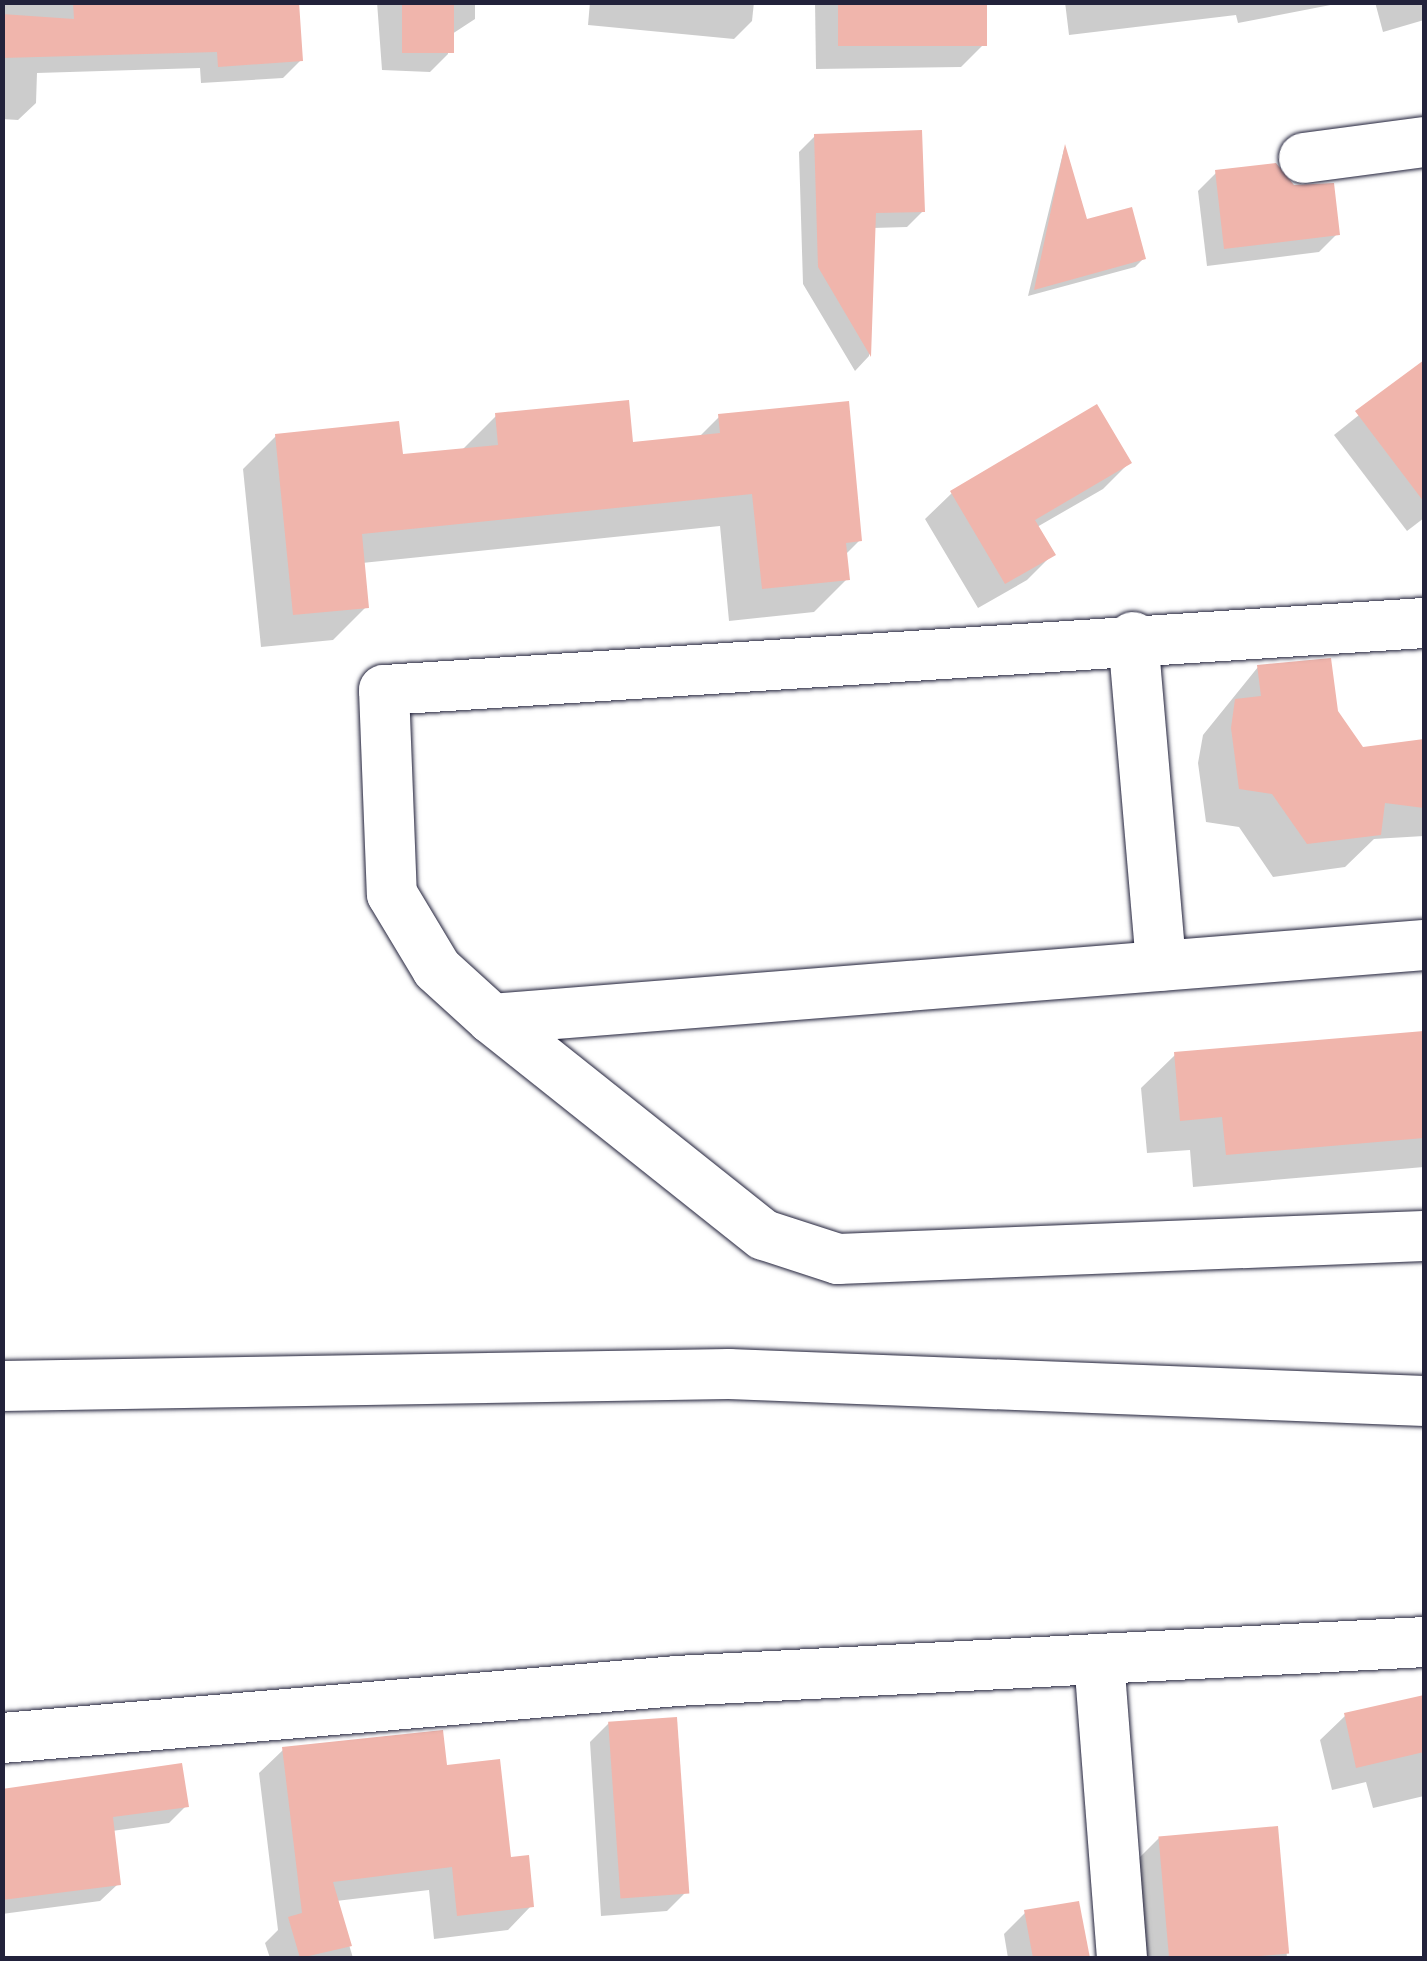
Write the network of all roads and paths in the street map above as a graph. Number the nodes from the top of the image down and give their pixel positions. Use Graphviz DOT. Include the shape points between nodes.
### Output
graph roads {
  1 [pos="1424,142"];
  2 [pos="1304,158"];
  3 [pos="1424,623"];
  4 [pos="1133,637"];
  5 [pos="1424,945"];
  6 [pos="1160,966"];
  7 [pos="492,1019"];
  8 [pos="1424,1236"];
  9 [pos="2,1386"];
  10 [pos="1424,1401"];
  11 [pos="1424,1642"];
  12 [pos="1100,1659"];
  13 [pos="2,1738"];
  14 [pos="1122,1958"];
  1 -- 2 [label="street"];
  3 -- 4 [label="street"];
  4 -- 6 [label="street"];
  4 -- 7 [label="street" via="384,690 392,894 437,970"];
  5 -- 6 [label="street"];
  6 -- 7 [label="street"];
  7 -- 8 [label="street" via="764,1235 838,1259"];
  9 -- 10 [label="street" via="729,1374"];
  11 -- 12 [label="street"];
  12 -- 13 [label="street" via="676,1681"];
  12 -- 14 [label="street"];
}
